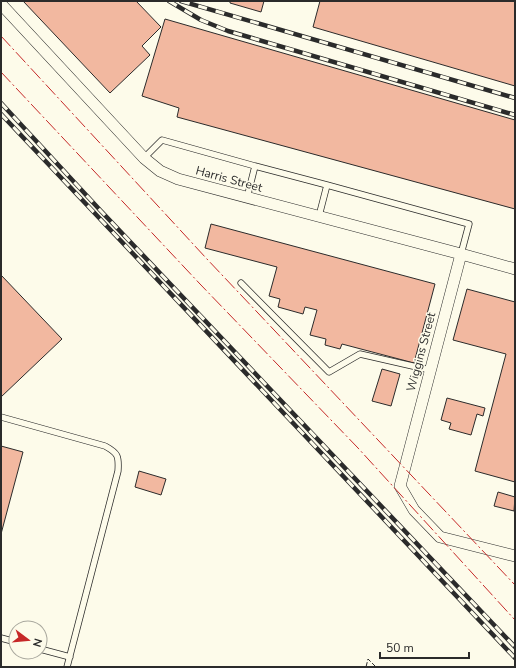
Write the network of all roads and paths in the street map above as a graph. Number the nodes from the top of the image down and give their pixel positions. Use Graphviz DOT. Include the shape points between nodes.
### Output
graph roads {
  1 [pos="1,4"];
  2 [pos="144,158"];
  3 [pos="255,166"];
  4 [pos="327,185"];
  5 [pos="247,198"];
  6 [pos="319,216"];
  7 [pos="461,254"];
  8 [pos="515,269"];
  9 [pos="241,283"];
  10 [pos="430,370"];
  11 [pos="1,417"];
  12 [pos="515,556"];
  13 [pos="48,651"];
  14 [pos="70,657"];
  15 [pos="67,667"];
  1 -- 2 [label="street, Harris Street"];
  2 -- 3 [label="lane" via="162,140"];
  2 -- 5 [label="street, Harris Street" via="169,176"];
  3 -- 4 [label="lane"];
  3 -- 5 [label="lane"];
  4 -- 6 [label="lane"];
  4 -- 7 [label="lane" via="469,224"];
  5 -- 6 [label="street, Harris Street"];
  6 -- 7 [label="street, Harris Street"];
  7 -- 8 [label="street, Harris Street"];
  7 -- 10 [label="street, Wiggins Street"];
  9 -- 10 [label="lane" via="329,372 360,354"];
  10 -- 12 [label="street, Wiggins Street" via="400,486 414,510 440,537"];
  11 -- 14 [label="lane" via="105,446 115,451 119,460"];
  13 -- 14 [label="lane"];
  14 -- 15 [label="lane"];
}
